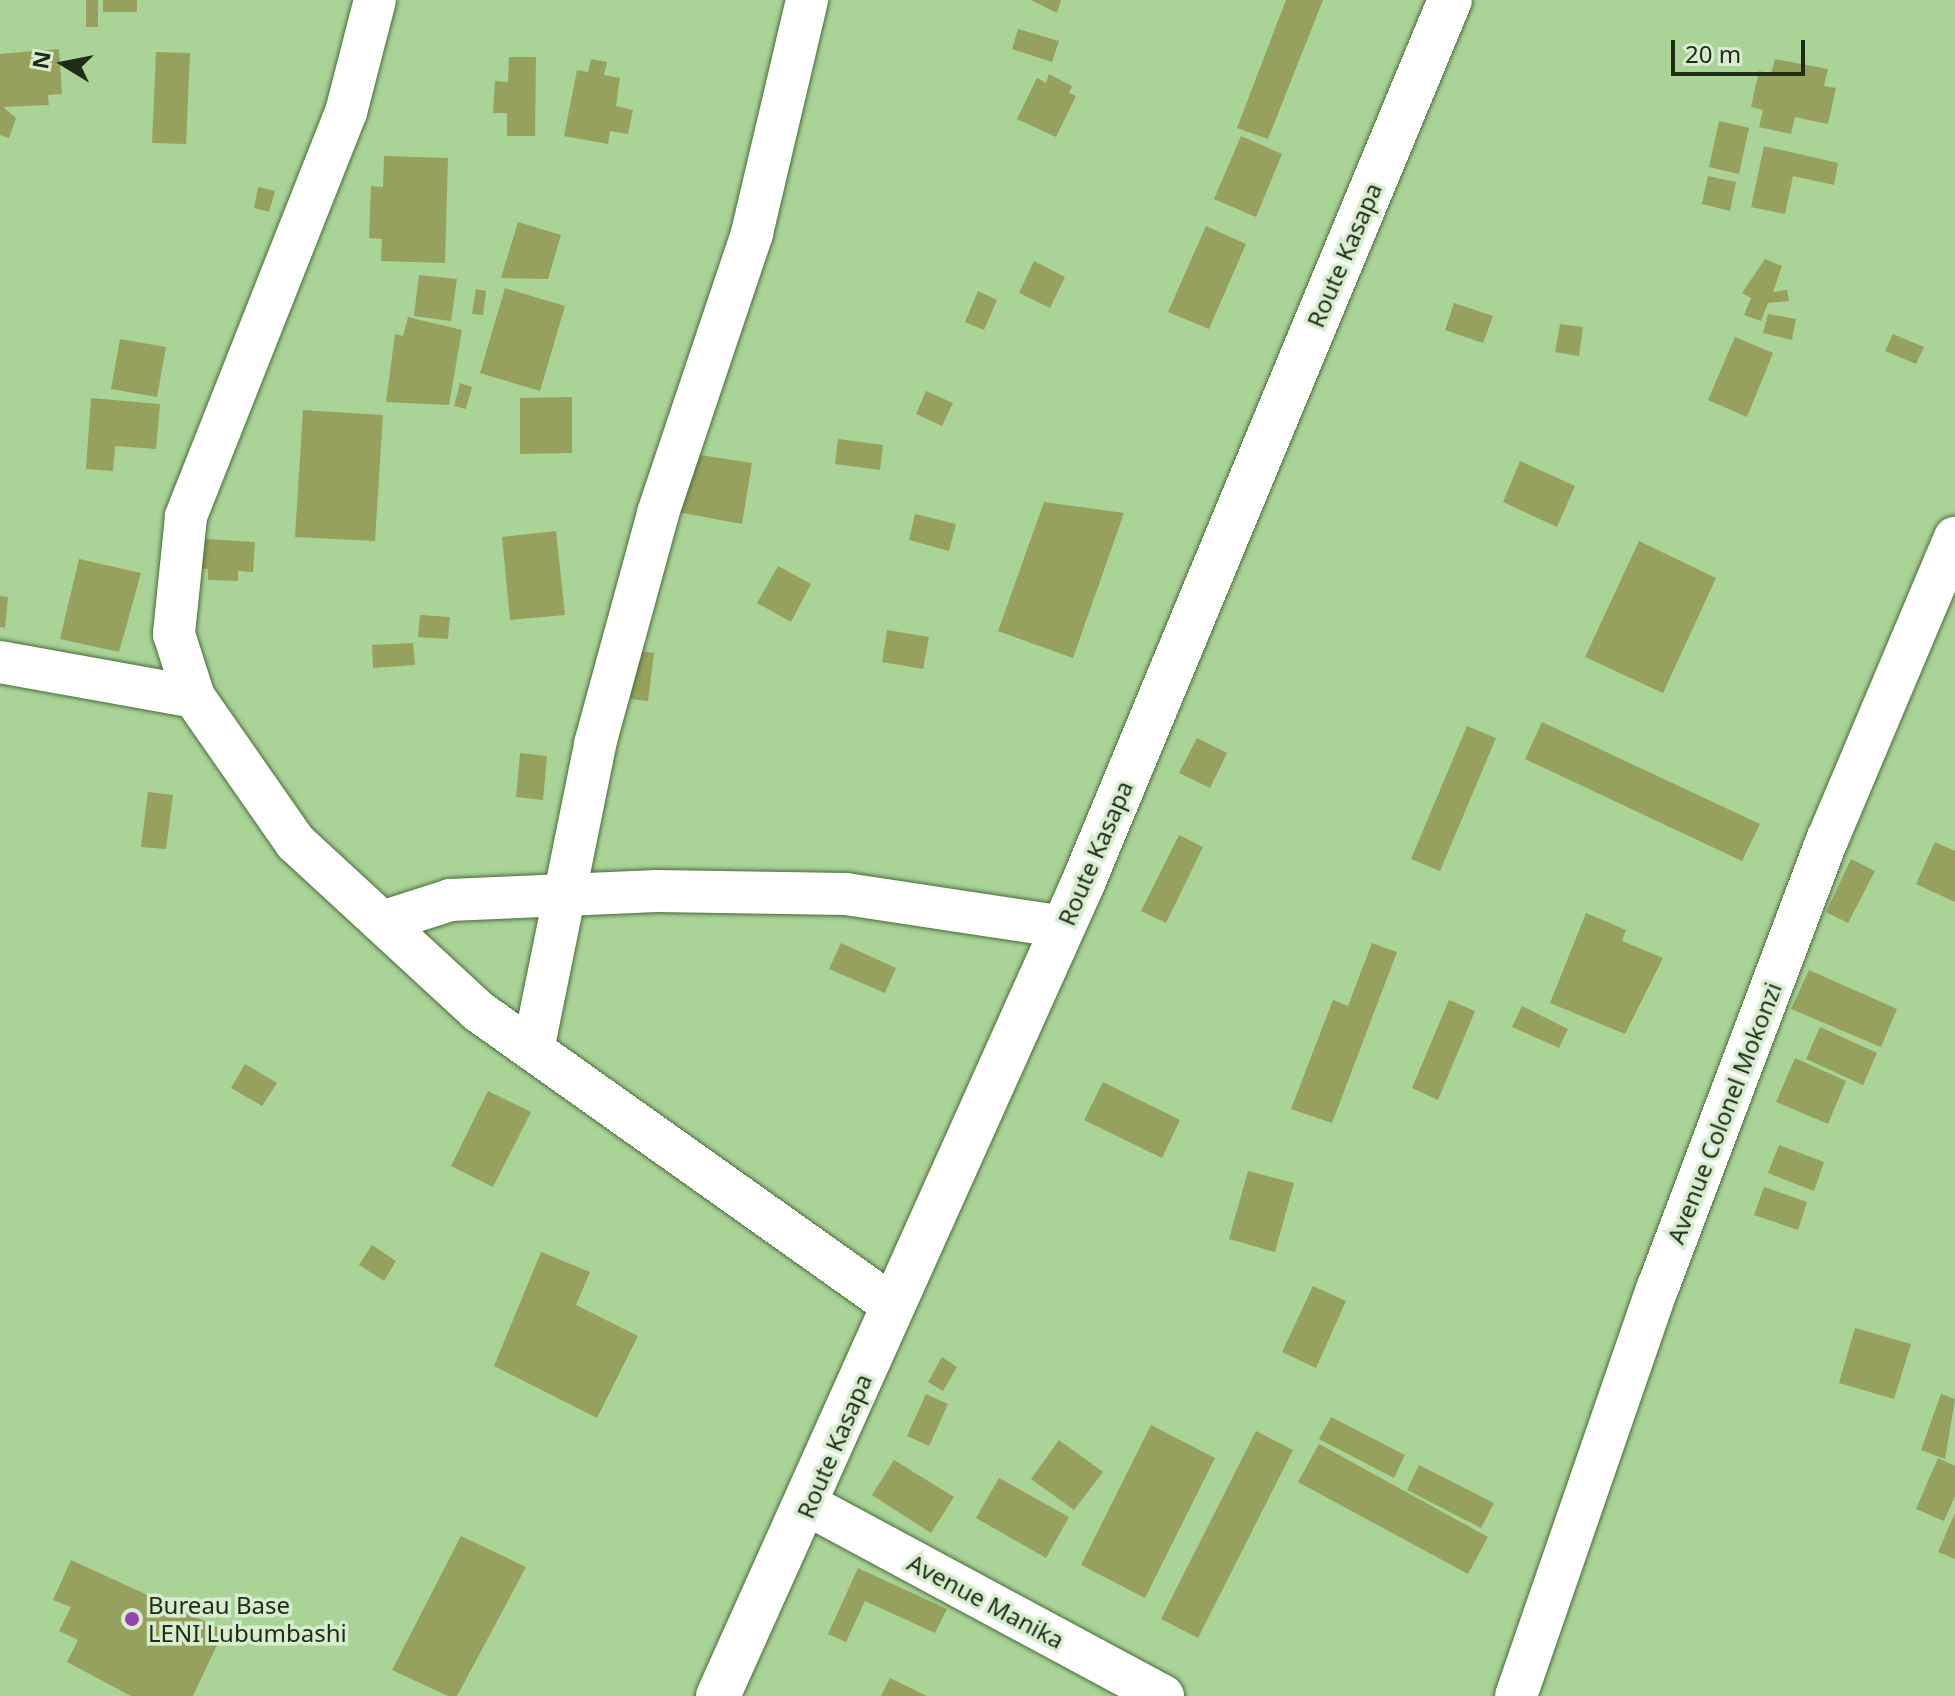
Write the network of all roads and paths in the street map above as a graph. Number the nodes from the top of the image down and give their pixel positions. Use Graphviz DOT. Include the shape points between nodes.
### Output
graph roads {
  1 [pos="375,0"];
  2 [pos="807,0"];
  3 [pos="1450,0"];
  4 [pos="1955,538"];
  5 [pos="0,662"];
  6 [pos="194,697"];
  7 [pos="564,893"];
  8 [pos="382,922"];
  9 [pos="1063,927"];
  10 [pos="533,1050"];
  11 [pos="892,1305"];
  12 [pos="810,1506"];
  13 [pos="718,1696"];
  14 [pos="1163,1696"];
  15 [pos="1516,1696"];
  1 -- 6 [label="street" via="346,112 186,517 174,634"];
  2 -- 7 [label="street" via="752,233 658,513"];
  3 -- 9 [label="main road, Route Kasapa"];
  4 -- 15 [label="street, Avenue Colonel Mokonzi" via="1828,838 1658,1287"];
  5 -- 6 [label="street"];
  6 -- 8 [label="street" via="295,842"];
  7 -- 8 [label="street" via="450,900"];
  7 -- 9 [label="street" via="846,894"];
  7 -- 10 [label="street"];
  8 -- 10 [label="street" via="478,1011"];
  9 -- 11 [label="main road, Route Kasapa"];
  10 -- 11 [label="street"];
  11 -- 12 [label="main road, Route Kasapa"];
  12 -- 13 [label="main road, Route Kasapa"];
  12 -- 14 [label="street, Avenue Manika"];
}
